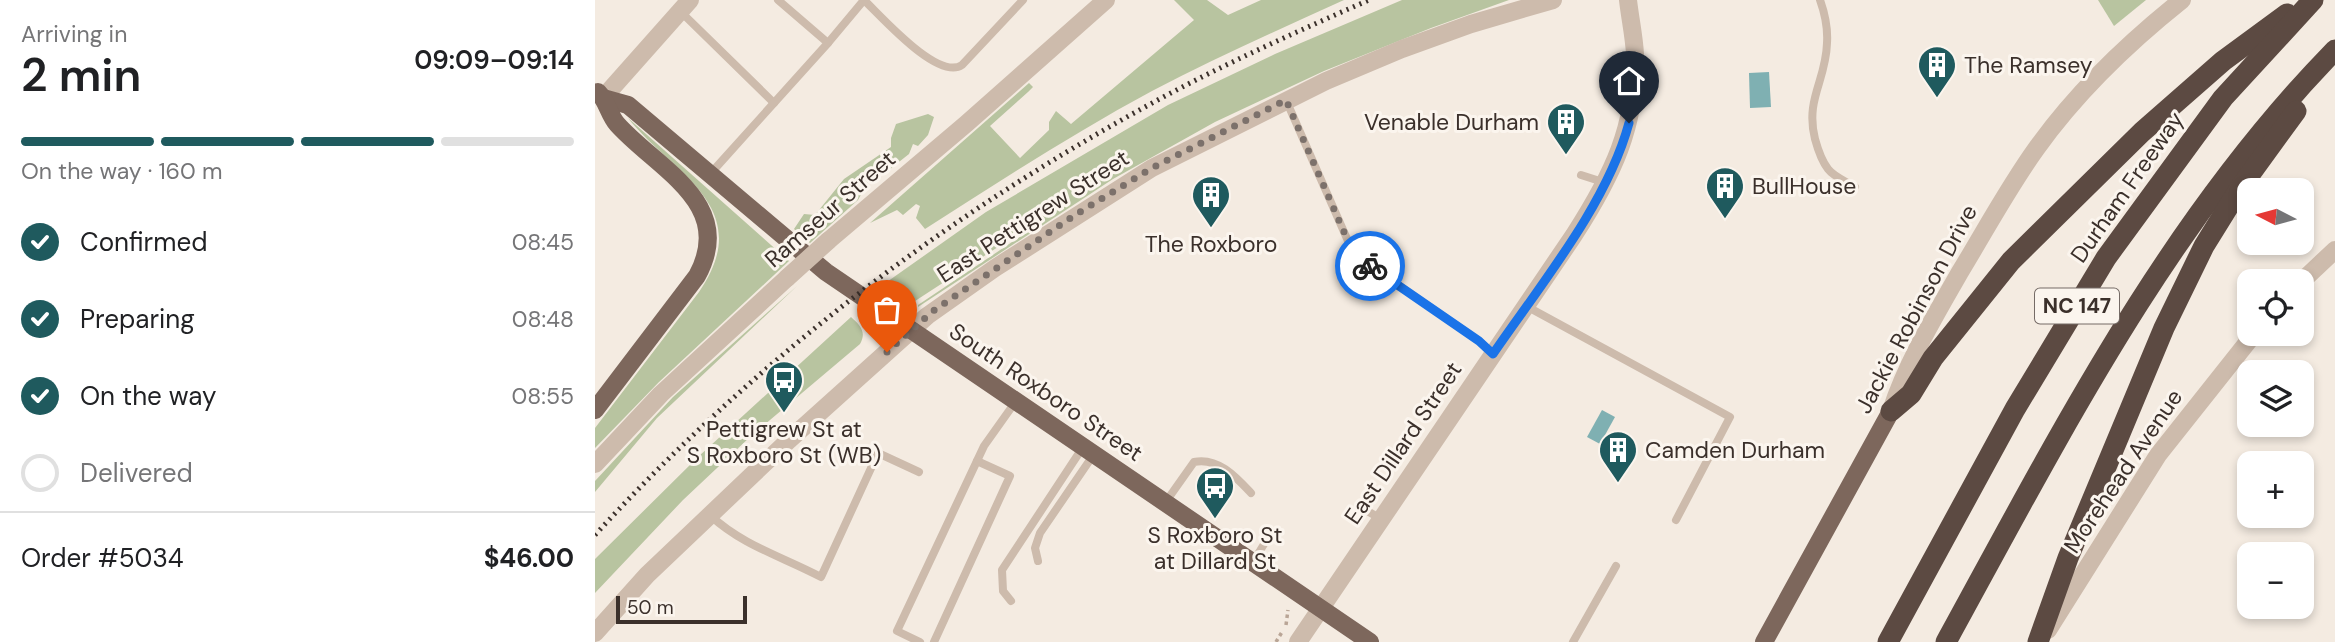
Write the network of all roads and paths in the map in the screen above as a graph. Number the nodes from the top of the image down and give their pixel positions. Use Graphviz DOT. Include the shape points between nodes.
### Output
graph roads {
  1 [pos="778,0"];
  2 [pos="864,0"];
  3 [pos="1023,0"];
  4 [pos="1106,0"];
  5 [pos="1553,0"];
  6 [pos="1628,0"];
  7 [pos="1820,0"];
  8 [pos="2182,0"];
  9 [pos="2306,0"];
  10 [pos="2312,0"];
  11 [pos="685,5"];
  12 [pos="828,43"];
  13 [pos="2328,57"];
  14 [pos="599,94"];
  15 [pos="1286,100"];
  16 [pos="774,103"];
  17 [pos="711,173"];
  18 [pos="1581,174"];
  19 [pos="1606,183"];
  20 [pos="1855,187"];
  21 [pos="2335,250"];
  22 [pos="2314,270"];
  23 [pos="1526,306"];
  24 [pos="911,331"];
  25 [pos="2244,346"];
  26 [pos="1493,354"];
  27 [pos="1016,401"];
  28 [pos="595,410"];
  29 [pos="1891,411"];
  30 [pos="1088,451"];
  31 [pos="977,461"];
  32 [pos="595,464"];
  33 [pos="919,472"];
  34 [pos="1251,493"];
  35 [pos="1049,497"];
  36 [pos="1165,503"];
  37 [pos="1060,504"];
  38 [pos="1364,509"];
  39 [pos="709,514"];
  40 [pos="1381,519"];
  41 [pos="1676,520"];
  42 [pos="1266,541"];
  43 [pos="1038,561"];
  44 [pos="1253,562"];
  45 [pos="1616,566"];
  46 [pos="1011,601"];
  47 [pos="1321,608"];
  48 [pos="1288,610"];
  49 [pos="595,633"];
  50 [pos="920,642"];
  51 [pos="934,642"];
  52 [pos="1276,642"];
  53 [pos="1297,642"];
  54 [pos="1370,642"];
  55 [pos="1573,642"];
  56 [pos="1764,642"];
  57 [pos="1888,642"];
  58 [pos="1946,642"];
  59 [pos="2039,642"];
  1 -- 12 [label="lane"];
  2 -- 3 [label="lane" via="930,61 948,69 962,65"];
  2 -- 12 [label="lane"];
  4 -- 32 [label="street, Ramseur Street, bridge" via="787,278 661,394"];
  5 -- 15 [label="street, East Pettigrew Street" via="1402,49"];
  6 -- 19 [label="street, East Dillard Street" via="1634,85 1623,143"];
  7 -- 20 [label="lane" via="1828,45 1810,121 1819,155 1829,171"];
  8 -- 29 [label="street, Jackie Robinson Drive" via="2100,74 2035,150 1953,285 1901,381"];
  9 -- 29 [label="highway" via="2223,61 2142,132 2011,261 1933,358 1911,394"];
  10 -- 57 [label="highway, Durham Freeway / NC 147" via="2223,98 2106,258 2015,408"];
  11 -- 14 [label="street"];
  11 -- 16 [label="lane"];
  12 -- 16 [label="lane"];
  13 -- 58 [label="highway, NC 147" via="2212,194 2141,296"];
  13 -- 59 [label="highway" via="2204,246 2164,328 2073,547"];
  14 -- 17 [label="main road, South Roxboro Street" via="628,105"];
  14 -- 28 [label="main road" via="615,122 689,191 704,217 707,243 697,276"];
  15 -- 24 [label="street, East Pettigrew Street" via="1152,168 1075,215 953,297"];
  15 -- 26 [label="lane" via="1348,241 1365,262"];
  16 -- 17 [label="lane"];
  17 -- 24 [label="main road, South Roxboro Street" via="826,272"];
  18 -- 19 [label="lane"];
  19 -- 23 [label="street, East Dillard Street"];
  21 -- 22 [label="street"];
  23 -- 26 [label="street, East Dillard Street"];
  23 -- 41 [label="lane" via="1730,417"];
  24 -- 27 [label="main road, South Roxboro Street"];
  24 -- 39 [label="street, East Pettigrew Street"];
  25 -- 59 [label="street, Morehead Avenue" via="2158,455"];
  26 -- 40 [label="street, East Dillard Street"];
  27 -- 30 [label="main road, South Roxboro Street"];
  27 -- 31 [label="lane"];
  29 -- 56 [label="main road, Jackie Robinson Drive"];
  30 -- 35 [label="lane"];
  30 -- 36 [label="main road, South Roxboro Street"];
  30 -- 37 [label="lane"];
  31 -- 50 [label="lane" via="897,631"];
  31 -- 51 [label="lane" via="1010,475"];
  33 -- 39 [label="lane" via="879,453 821,577 744,541"];
  34 -- 36 [label="lane" via="1229,470 1202,460 1194,462"];
  35 -- 37 [label="lane"];
  35 -- 46 [label="lane" via="1002,570 1003,592"];
  36 -- 44 [label="main road, South Roxboro Street"];
  37 -- 43 [label="lane" via="1036,541"];
  38 -- 40 [label="lane"];
  39 -- 49 [label="street, East Pettigrew Street"];
  40 -- 47 [label="street, East Dillard Street"];
  42 -- 44 [label="lane"];
  44 -- 47 [label="main road, South Roxboro Street"];
  45 -- 55 [label="lane"];
  47 -- 53 [label="street, East Dillard Street"];
  47 -- 54 [label="main road, South Roxboro Street"];
  48 -- 52 [label="path" via="1287,624"];
}
